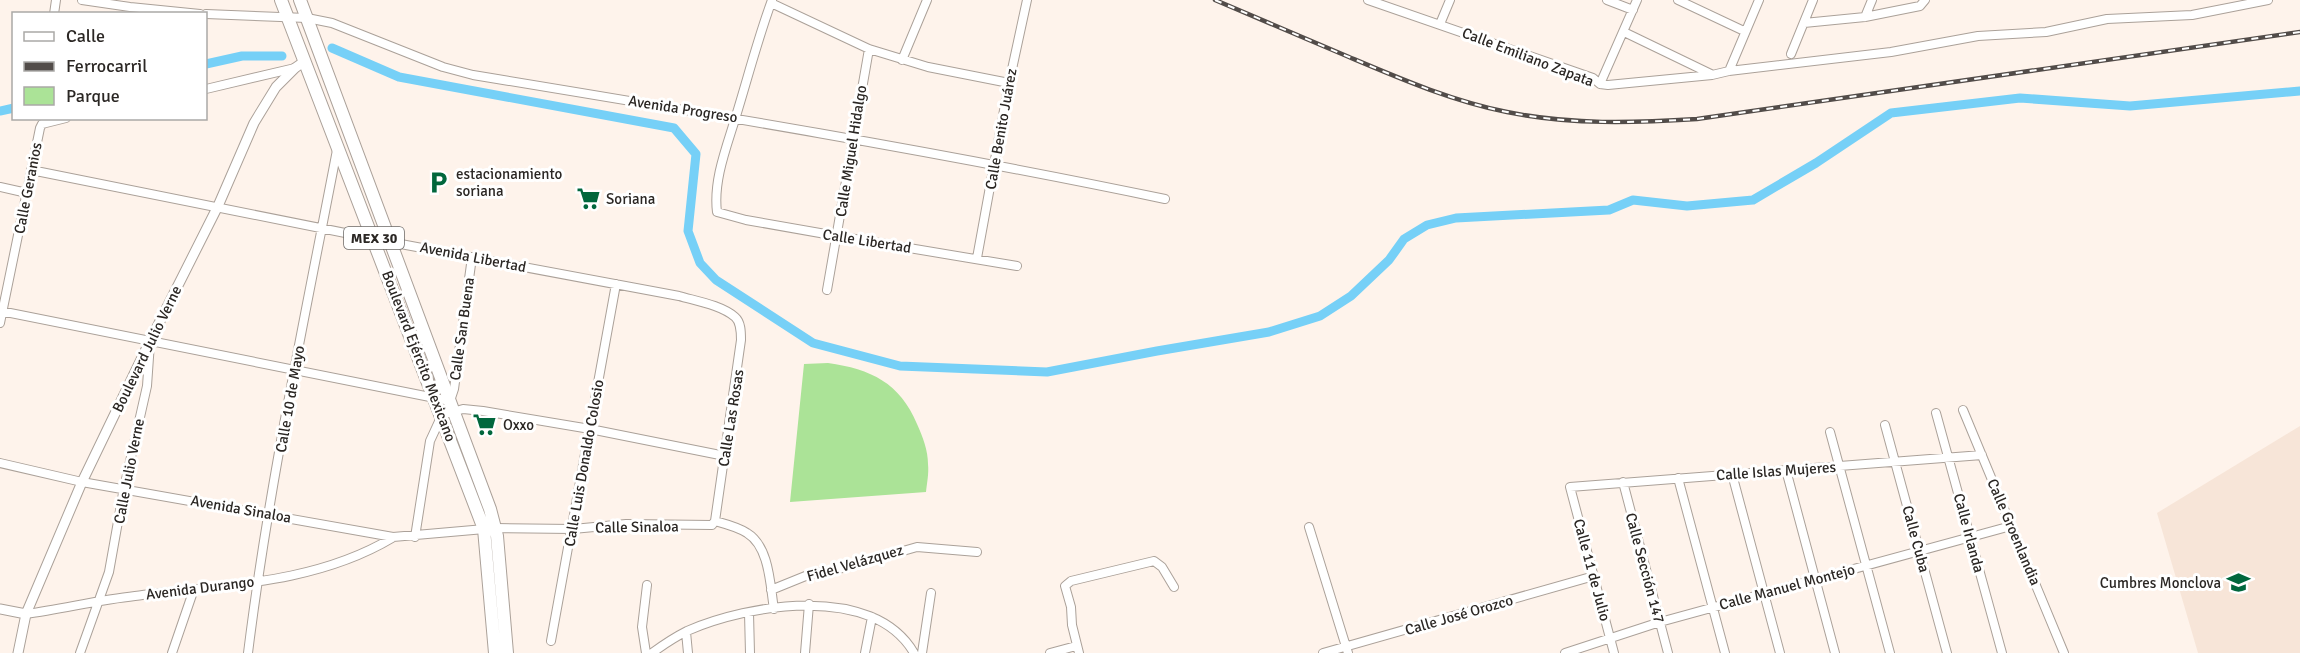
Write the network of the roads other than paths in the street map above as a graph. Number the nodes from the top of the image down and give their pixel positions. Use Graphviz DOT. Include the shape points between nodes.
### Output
graph roads {
  1 [pos="82,0"];
  2 [pos="281,0"];
  3 [pos="300,0"];
  4 [pos="927,0"];
  5 [pos="1027,0"];
  6 [pos="1368,0"];
  7 [pos="1450,0"];
  8 [pos="1607,0"];
  9 [pos="1637,0"];
  10 [pos="1678,0"];
  11 [pos="1759,0"];
  12 [pos="1872,0"];
  13 [pos="1925,0"];
  14 [pos="2268,0"];
  15 [pos="1812,1"];
  16 [pos="772,2"];
  17 [pos="130,4"];
  18 [pos="1633,10"];
  19 [pos="186,12"];
  20 [pos="207,14"];
  21 [pos="1865,17"];
  22 [pos="308,21"];
  23 [pos="289,22"];
  24 [pos="1804,23"];
  25 [pos="1440,24"];
  26 [pos="1744,31"];
  27 [pos="1624,32"];
  28 [pos="869,49"];
  29 [pos="1791,54"];
  30 [pos="902,60"];
  31 [pos="301,62"];
  32 [pos="1729,71"];
  33 [pos="1712,75"];
  34 [pos="1009,83"];
  35 [pos="1600,84"];
  36 [pos="207,89"];
  37 [pos="736,117"];
  38 [pos="58,120"];
  39 [pos="852,140"];
  40 [pos="338,145"];
  41 [pos="995,164"];
  42 [pos="31,170"];
  43 [pos="0,187"];
  44 [pos="27,193"];
  45 [pos="1165,199"];
  46 [pos="218,206"];
  47 [pos="322,228"];
  48 [pos="837,236"];
  49 [pos="374,238"];
  50 [pos="390,242"];
  51 [pos="472,257"];
  52 [pos="977,258"];
  53 [pos="1017,266"];
  54 [pos="616,284"];
  55 [pos="827,290"];
  56 [pos="1,311"];
  57 [pos="735,317"];
  58 [pos="0,323"];
  59 [pos="150,340"];
  60 [pos="294,370"];
  61 [pos="435,398"];
  62 [pos="448,409"];
  63 [pos="1963,410"];
  64 [pos="1936,412"];
  65 [pos="1885,425"];
  66 [pos="590,429"];
  67 [pos="1830,432"];
  68 [pos="1982,455"];
  69 [pos="725,456"];
  70 [pos="1948,458"];
  71 [pos="1895,462"];
  72 [pos="0,463"];
  73 [pos="1839,466"];
  74 [pos="1786,470"];
  75 [pos="1732,474"];
  76 [pos="1678,478"];
  77 [pos="82,482"];
  78 [pos="1623,482"];
  79 [pos="1570,487"];
  80 [pos="124,488"];
  81 [pos="270,514"];
  82 [pos="715,521"];
  83 [pos="1309,526"];
  84 [pos="2011,526"];
  85 [pos="490,528"];
  86 [pos="573,529"];
  87 [pos="393,537"];
  88 [pos="415,537"];
  89 [pos="1970,537"];
  90 [pos="1919,551"];
  91 [pos="977,552"];
  92 [pos="1866,566"];
  93 [pos="1593,576"];
  94 [pos="1816,580"];
  95 [pos="257,582"];
  96 [pos="647,585"];
  97 [pos="1174,587"];
  98 [pos="194,589"];
  99 [pos="771,591"];
  100 [pos="931,593"];
  101 [pos="1764,594"];
  102 [pos="100,601"];
  103 [pos="808,604"];
  104 [pos="1713,608"];
  105 [pos="0,609"];
  106 [pos="774,609"];
  107 [pos="749,613"];
  108 [pos="26,614"];
  109 [pos="872,616"];
  110 [pos="1660,622"];
  111 [pos="686,632"];
  112 [pos="1610,637"];
  113 [pos="551,641"];
  114 [pos="1077,650"];
  115 [pos="1347,650"];
  116 [pos="18,653"];
  117 [pos="80,653"];
  118 [pos="172,653"];
  119 [pos="248,653"];
  120 [pos="495,653"];
  121 [pos="507,653"];
  122 [pos="646,653"];
  123 [pos="652,653"];
  124 [pos="688,653"];
  125 [pos="750,653"];
  126 [pos="805,653"];
  127 [pos="865,653"];
  128 [pos="914,653"];
  129 [pos="922,653"];
  130 [pos="1050,653"];
  131 [pos="1323,653"];
  132 [pos="1565,653"];
  133 [pos="1614,653"];
  134 [pos="1668,653"];
  135 [pos="1725,653"];
  136 [pos="1780,653"];
  137 [pos="1835,653"];
  138 [pos="1890,653"];
  139 [pos="1947,653"];
  140 [pos="2002,653"];
  141 [pos="2064,653"];
  1 -- 17 [label="street"];
  2 -- 23 [label="main road, Boulevard Ejército Mexicano / MEX 30"];
  3 -- 22 [label="main road, Boulevard Ejército Mexicano / MEX 30"];
  4 -- 30 [label="street"];
  5 -- 34 [label="street, Calle Benito Juárez"];
  6 -- 25 [label="street, Calle Emiliano Zapata"];
  7 -- 25 [label="street"];
  8 -- 18 [label="street"];
  9 -- 18 [label="street"];
  10 -- 26 [label="street"];
  11 -- 26 [label="street"];
  12 -- 21 [label="street"];
  13 -- 21 [label="street" via="1921,6"];
  14 -- 32 [label="street, Calle Emiliano Zapata" via="2192,15 2107,19 2046,32 1977,36 1880,53"];
  15 -- 24 [label="street"];
  16 -- 28 [label="street"];
  16 -- 37 [label="street"];
  17 -- 19 [label="street"];
  18 -- 27 [label="street"];
  20 -- 23 [label="street, Avenida Progreso"];
  21 -- 24 [label="street"];
  22 -- 23 [label="street, Avenida Progreso"];
  22 -- 37 [label="street, Avenida Progreso" via="332,23 473,75"];
  22 -- 50 [label="main road, Boulevard Ejército Mexicano / MEX 30"];
  23 -- 31 [label="main road, Boulevard Ejército Mexicano / MEX 30"];
  24 -- 29 [label="street"];
  25 -- 35 [label="street, Calle Emiliano Zapata" via="1593,78"];
  26 -- 32 [label="street"];
  27 -- 33 [label="street"];
  27 -- 35 [label="street"];
  28 -- 30 [label="street"];
  28 -- 39 [label="street, Calle Miguel Hidalgo"];
  30 -- 34 [label="street"];
  31 -- 36 [label="street"];
  31 -- 40 [label="main road, Boulevard Ejército Mexicano / MEX 30"];
  31 -- 46 [label="street, Boulevard Julio Verne" via="264,103"];
  32 -- 33 [label="street, Calle Emiliano Zapata"];
  33 -- 35 [label="street, Calle Emiliano Zapata"];
  34 -- 41 [label="street, Calle Benito Juárez"];
  37 -- 39 [label="street, Avenida Progreso"];
  37 -- 48 [label="street, Calle Libertad" via="722,167 717,212"];
  38 -- 42 [label="street, Calle Geranios" via="42,124"];
  39 -- 41 [label="street, Avenida Progreso"];
  39 -- 48 [label="street, Calle Miguel Hidalgo"];
  40 -- 47 [label="street, Calle 10 de Mayo"];
  40 -- 49 [label="main road, Boulevard Ejército Mexicano / MEX 30"];
  41 -- 45 [label="street, Avenida Progreso"];
  41 -- 52 [label="street, Calle Benito Juárez"];
  42 -- 44 [label="street, Calle Geranios"];
  42 -- 46 [label="street, Avenida Libertad"];
  43 -- 44 [label="street"];
  44 -- 56 [label="street, Calle Geranios"];
  46 -- 47 [label="street, Avenida Libertad"];
  46 -- 59 [label="street, Boulevard Julio Verne"];
  47 -- 49 [label="street, Avenida Libertad"];
  47 -- 60 [label="street, Calle 10 de Mayo"];
  48 -- 52 [label="street, Calle Libertad"];
  48 -- 55 [label="street, Calle Miguel Hidalgo"];
  49 -- 50 [label="street, Avenida Libertad"];
  49 -- 61 [label="main road, Boulevard Ejército Mexicano / MEX 30"];
  50 -- 51 [label="street, Avenida Libertad"];
  50 -- 62 [label="main road, Boulevard Ejército Mexicano / MEX 30"];
  51 -- 54 [label="street, Avenida Libertad"];
  51 -- 62 [label="street, Calle San Buena"];
  52 -- 53 [label="street, Calle Libertad"];
  54 -- 57 [label="street, Avenida Libertad" via="679,296"];
  54 -- 66 [label="street, Calle Luis Donaldo Colosio"];
  56 -- 58 [label="street, Calle Geranios"];
  56 -- 59 [label="street"];
  57 -- 69 [label="street, Calle Las Rosas" via="741,331 741,351"];
  59 -- 60 [label="street"];
  59 -- 77 [label="street, Boulevard Julio Verne"];
  59 -- 80 [label="street, Calle Julio Verne" via="147,386"];
  60 -- 61 [label="street"];
  60 -- 81 [label="street, Calle 10 de Mayo"];
  61 -- 62 [label="main road, Boulevard Ejército Mexicano / MEX 30"];
  62 -- 66 [label="street"];
  62 -- 85 [label="main road, Boulevard Ejército Mexicano / MEX 30"];
  62 -- 88 [label="street, Calle San Buena" via="430,441"];
  63 -- 68 [label="street, Calle Groenlandia"];
  64 -- 70 [label="street, Calle Irlanda"];
  65 -- 71 [label="street, Calle Cuba"];
  66 -- 69 [label="street"];
  66 -- 86 [label="street, Calle Luis Donaldo Colosio"];
  67 -- 73 [label="street"];
  68 -- 70 [label="street, Calle Islas Mujeres"];
  68 -- 84 [label="street, Calle Groenlandia"];
  69 -- 82 [label="street, Calle Las Rosas"];
  70 -- 71 [label="street, Calle Islas Mujeres"];
  70 -- 89 [label="street, Calle Irlanda"];
  71 -- 73 [label="street, Calle Islas Mujeres"];
  71 -- 90 [label="street, Calle Cuba"];
  72 -- 77 [label="street, Avenida Sinaloa"];
  73 -- 74 [label="street, Calle Islas Mujeres"];
  73 -- 92 [label="street"];
  74 -- 75 [label="street, Calle Islas Mujeres"];
  74 -- 94 [label="street"];
  75 -- 76 [label="street, Calle Islas Mujeres"];
  75 -- 101 [label="street"];
  76 -- 78 [label="street, Calle Islas Mujeres"];
  76 -- 104 [label="street"];
  77 -- 80 [label="street, Avenida Sinaloa"];
  77 -- 108 [label="street, Boulevard Julio Verne"];
  78 -- 79 [label="street, Calle Islas Mujeres"];
  78 -- 110 [label="street, Calle Sección 147"];
  79 -- 93 [label="street, Calle 11 de Julio"];
  80 -- 81 [label="street, Avenida Sinaloa"];
  80 -- 102 [label="street, Calle Julio Verne"];
  81 -- 87 [label="street, Avenida Sinaloa"];
  81 -- 95 [label="street, Calle 10 de Mayo"];
  82 -- 86 [label="street, Calle Sinaloa" via="702,527 626,524"];
  82 -- 99 [label="street" via="748,534 757,543 767,565"];
  83 -- 115 [label="street"];
  84 -- 89 [label="street, Calle Manuel Montejo"];
  84 -- 141 [label="street, Calle Groenlandia"];
  85 -- 86 [label="street, Calle Sinaloa"];
  85 -- 88 [label="street, Avenida Sinaloa"];
  85 -- 120 [label="main road, Boulevard Ejército Mexicano / MEX 30"];
  85 -- 121 [label="main road, Boulevard Ejército Mexicano / MEX 30"];
  86 -- 113 [label="street, Calle Luis Donaldo Colosio"];
  87 -- 88 [label="street, Avenida Sinaloa"];
  87 -- 95 [label="street, Avenida Durango" via="360,556"];
  89 -- 90 [label="street, Calle Manuel Montejo"];
  89 -- 140 [label="street, Calle Irlanda"];
  90 -- 92 [label="street, Calle Manuel Montejo"];
  90 -- 139 [label="street, Calle Cuba"];
  91 -- 99 [label="street, Fidel Velázquez" via="917,546 808,575"];
  92 -- 94 [label="street, Calle Manuel Montejo"];
  92 -- 138 [label="street"];
  93 -- 112 [label="street, Calle 11 de Julio"];
  93 -- 115 [label="street, Calle José Orozco"];
  94 -- 101 [label="street, Calle Manuel Montejo"];
  94 -- 137 [label="street"];
  95 -- 98 [label="street, Avenida Durango"];
  95 -- 119 [label="street, Calle 10 de Mayo"];
  96 -- 122 [label="street" via="642,627"];
  97 -- 114 [label="street" via="1154,561 1071,581 1065,586"];
  98 -- 102 [label="street, Avenida Durango"];
  98 -- 118 [label="street"];
  99 -- 106 [label="street"];
  100 -- 129 [label="street"];
  101 -- 104 [label="street, Calle Manuel Montejo"];
  101 -- 136 [label="street"];
  102 -- 108 [label="street, Avenida Durango"];
  102 -- 117 [label="street, Calle Julio Verne"];
  103 -- 106 [label="street"];
  103 -- 109 [label="street"];
  103 -- 126 [label="street"];
  104 -- 110 [label="street, Calle Manuel Montejo"];
  104 -- 135 [label="street"];
  105 -- 108 [label="street, Avenida Durango"];
  106 -- 107 [label="street"];
  107 -- 111 [label="street"];
  107 -- 125 [label="street"];
  108 -- 116 [label="street, Boulevard Julio Verne"];
  109 -- 127 [label="street"];
  109 -- 128 [label="street" via="897,632"];
  110 -- 112 [label="street, Calle Manuel Montejo"];
  110 -- 134 [label="street, Calle Sección 147"];
  111 -- 123 [label="street"];
  111 -- 124 [label="street"];
  112 -- 132 [label="street, Calle Manuel Montejo"];
  112 -- 133 [label="street, Calle 11 de Julio"];
  114 -- 130 [label="street"];
  115 -- 131 [label="street, Calle José Orozco"];
}
